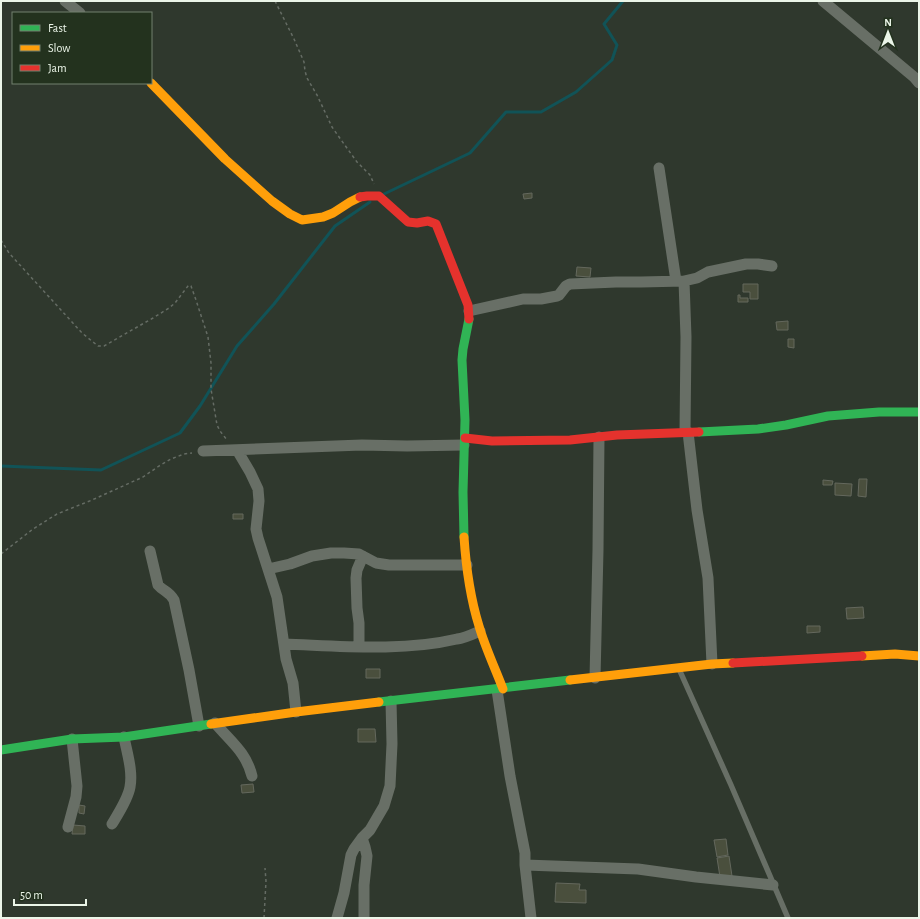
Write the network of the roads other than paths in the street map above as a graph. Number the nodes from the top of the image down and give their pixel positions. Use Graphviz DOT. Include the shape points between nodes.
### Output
graph roads {
  1 [pos="65,1"];
  2 [pos="823,1"];
  3 [pos="79,12"];
  4 [pos="919,83"];
  5 [pos="152,84"];
  6 [pos="658,168"];
  7 [pos="772,266"];
  8 [pos="680,281"];
  9 [pos="470,311"];
  10 [pos="919,412"];
  11 [pos="686,432"];
  12 [pos="599,437"];
  13 [pos="464,441"];
  14 [pos="236,450"];
  15 [pos="204,451"];
  16 [pos="150,551"];
  17 [pos="362,556"];
  18 [pos="467,565"];
  19 [pos="268,569"];
  20 [pos="480,631"];
  21 [pos="284,644"];
  22 [pos="359,646"];
  23 [pos="919,656"];
  24 [pos="712,664"];
  25 [pos="679,668"];
  26 [pos="595,678"];
  27 [pos="500,689"];
  28 [pos="391,701"];
  29 [pos="296,712"];
  30 [pos="215,723"];
  31 [pos="199,726"];
  32 [pos="124,737"];
  33 [pos="72,739"];
  34 [pos="1,750"];
  35 [pos="252,776"];
  36 [pos="112,824"];
  37 [pos="68,826"];
  38 [pos="362,838"];
  39 [pos="525,865"];
  40 [pos="773,885"];
  41 [pos="337,918"];
  42 [pos="364,918"];
  43 [pos="531,918"];
  44 [pos="788,918"];
  1 -- 3 [label="street"];
  2 -- 4 [label="street"];
  5 -- 9 [label="street" via="248,180 294,217 301,220 328,216 364,196 379,196 408,222 428,221 436,224"];
  6 -- 8 [label="street"];
  7 -- 8 [label="street" via="746,264"];
  8 -- 9 [label="street" via="570,284 557,296 523,299"];
  8 -- 11 [label="street" via="686,338"];
  9 -- 13 [label="street" via="462,363"];
  10 -- 11 [label="street" via="828,416 758,429"];
  11 -- 12 [label="street"];
  11 -- 24 [label="street" via="708,578"];
  12 -- 13 [label="street" via="570,440"];
  12 -- 26 [label="street"];
  13 -- 14 [label="street" via="407,446 362,445"];
  13 -- 18 [label="street" via="463,501"];
  14 -- 15 [label="street"];
  14 -- 19 [label="street" via="258,489 256,529"];
  16 -- 31 [label="street" via="158,585 170,593 174,600"];
  17 -- 18 [label="street" via="376,563 389,565"];
  17 -- 19 [label="street" via="331,553"];
  17 -- 22 [label="street" via="356,578"];
  18 -- 20 [label="street"];
  19 -- 21 [label="street" via="277,597"];
  20 -- 22 [label="street" via="459,639 433,644"];
  20 -- 27 [label="street"];
  21 -- 22 [label="street"];
  21 -- 29 [label="street" via="293,682"];
  23 -- 24 [label="street" via="895,654"];
  24 -- 25 [label="street"];
  25 -- 26 [label="street"];
  25 -- 40 [label="lane"];
  26 -- 27 [label="street"];
  27 -- 28 [label="street"];
  27 -- 39 [label="street" via="510,776"];
  28 -- 29 [label="street"];
  28 -- 38 [label="street" via="390,786 384,806 370,830"];
  29 -- 30 [label="street"];
  30 -- 31 [label="street"];
  30 -- 35 [label="street" via="243,754"];
  31 -- 32 [label="street"];
  32 -- 33 [label="street"];
  32 -- 36 [label="street" via="129,760 130,789"];
  33 -- 34 [label="street"];
  33 -- 37 [label="street" via="77,786"];
  38 -- 41 [label="street" via="351,855"];
  38 -- 42 [label="street" via="367,856"];
  39 -- 40 [label="street" via="638,869"];
  39 -- 43 [label="street"];
  40 -- 44 [label="lane"];
}
